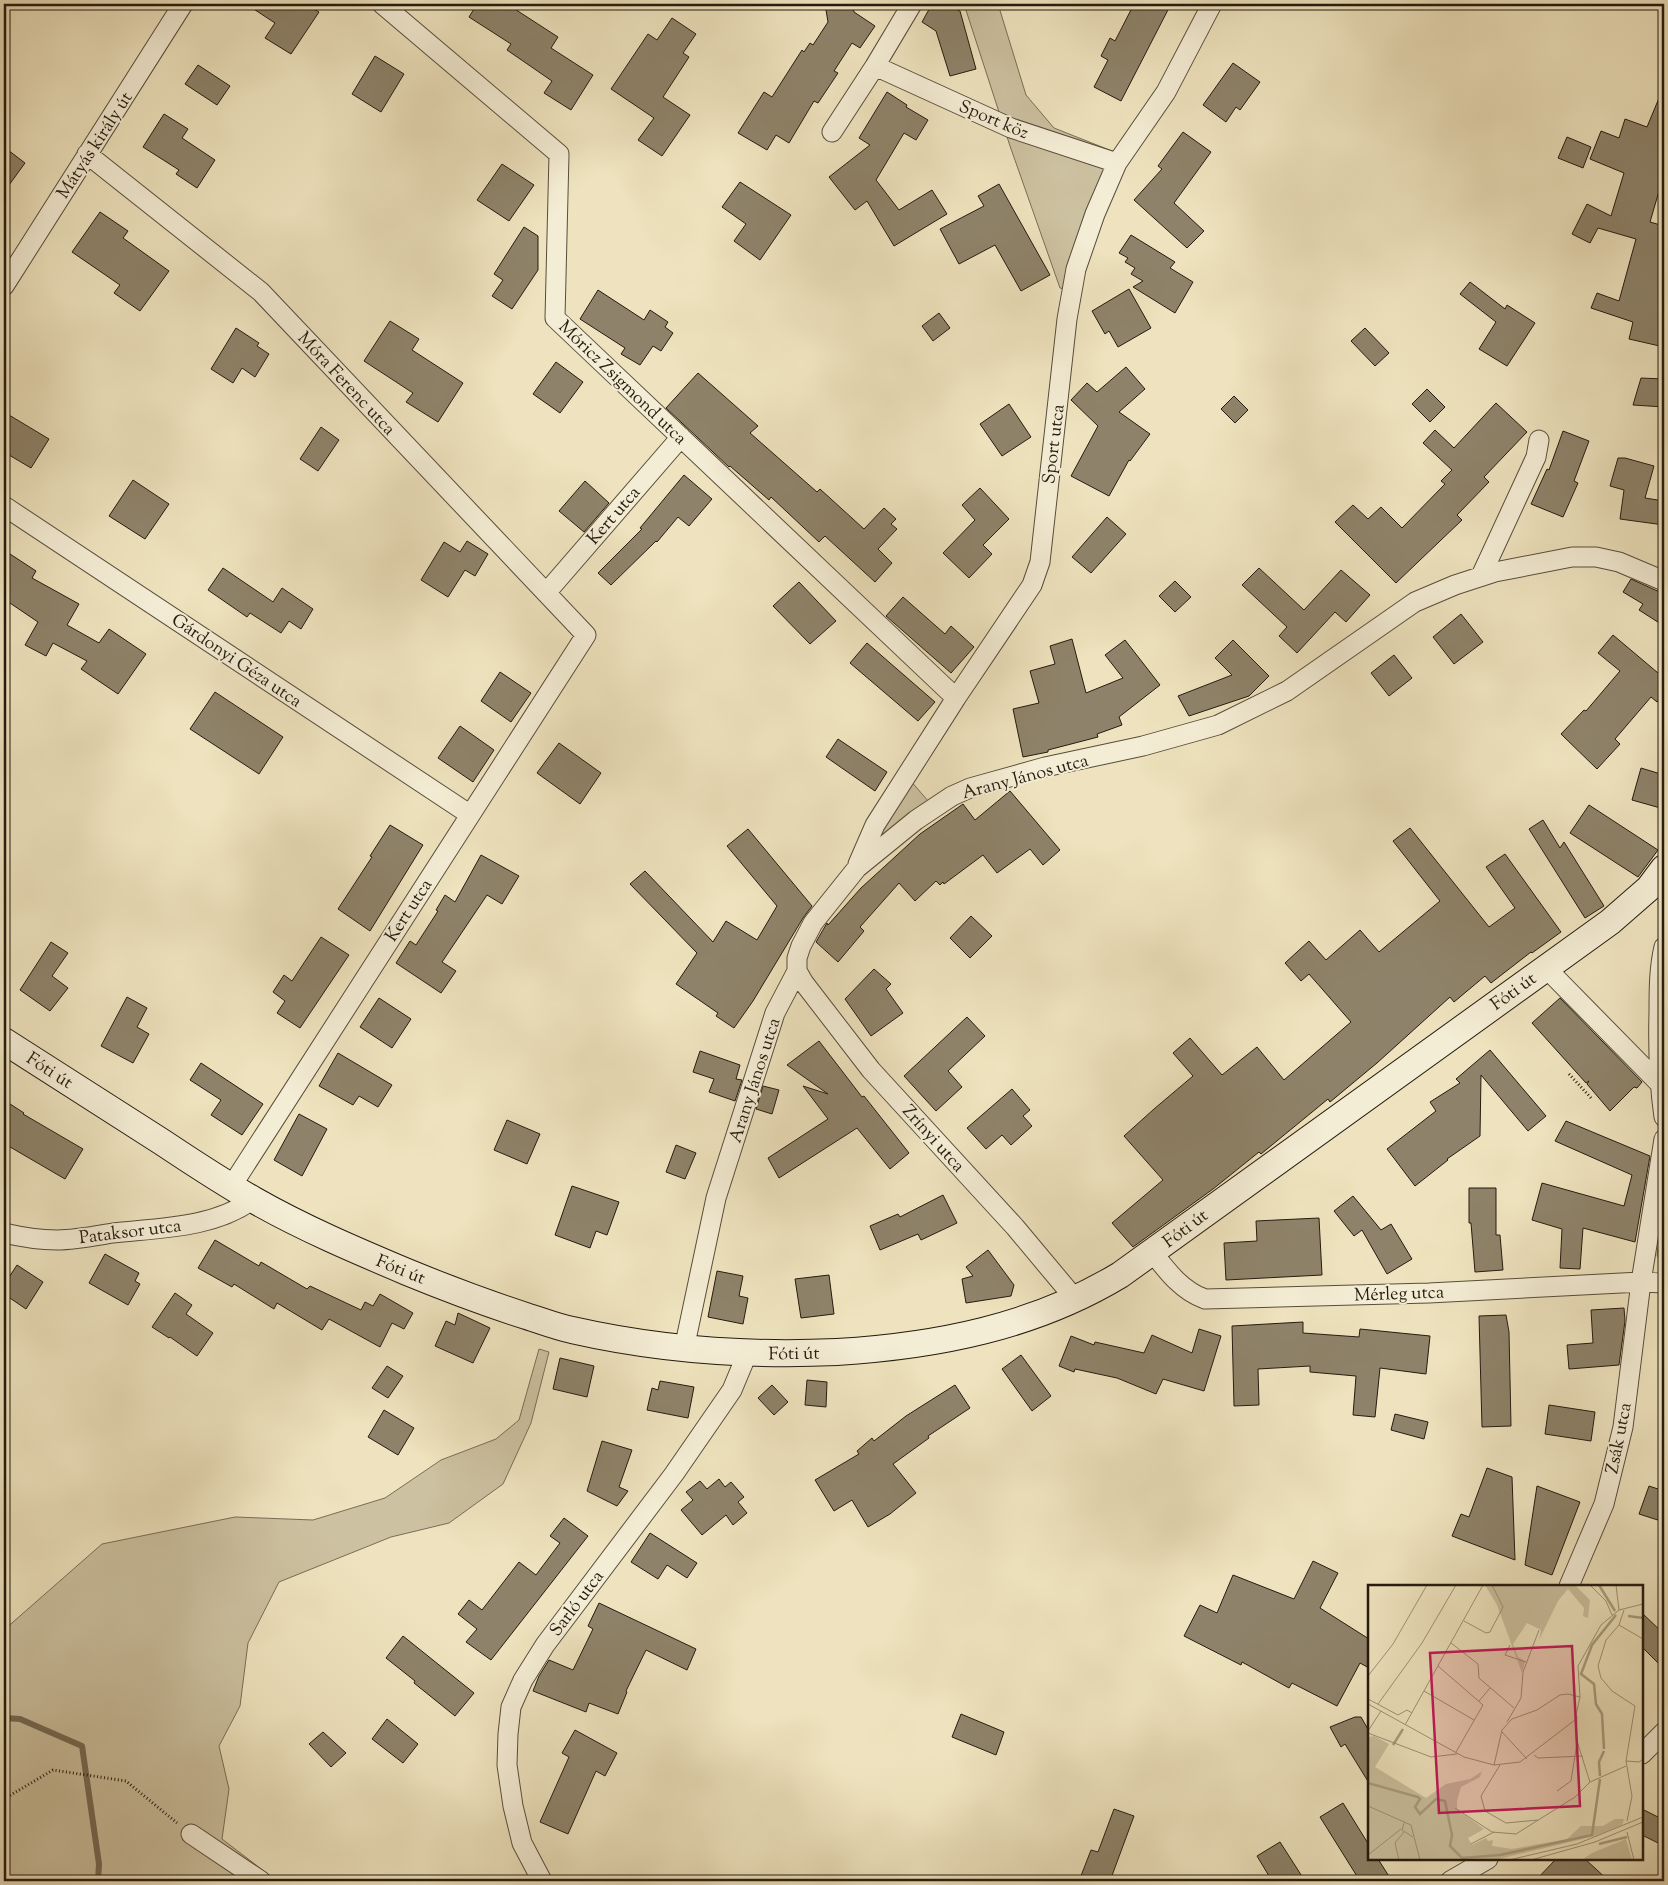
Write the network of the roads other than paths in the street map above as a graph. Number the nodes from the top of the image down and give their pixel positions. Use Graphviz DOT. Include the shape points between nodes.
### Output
graph roads {
  1 [pos="184,4"];
  2 [pos="382,4"];
  3 [pos="912,4"];
  4 [pos="1212,4"];
  5 [pos="875,66"];
  6 [pos="832,132"];
  7 [pos="88,154"];
  8 [pos="1117,163"];
  9 [pos="4,286"];
  10 [pos="681,437"];
  11 [pos="1539,440"];
  12 [pos="4,506"];
  13 [pos="1481,576"];
  14 [pos="1664,582"];
  15 [pos="546,593"];
  16 [pos="586,635"];
  17 [pos="956,698"];
  18 [pos="469,814"];
  19 [pos="857,868"];
  20 [pos="1664,868"];
  21 [pos="1664,946"];
  22 [pos="1546,968"];
  23 [pos="797,971"];
  24 [pos="4,1040"];
  25 [pos="1659,1083"];
  26 [pos="1664,1117"];
  27 [pos="1664,1139"];
  28 [pos="242,1193"];
  29 [pos="4,1233"];
  30 [pos="1153,1253"];
  31 [pos="1641,1282"];
  32 [pos="1664,1283"];
  33 [pos="1076,1300"];
  34 [pos="684,1349"];
  35 [pos="747,1354"];
  36 [pos="1569,1585"];
  37 [pos="1664,1732"];
  38 [pos="1643,1753"];
  39 [pos="191,1834"];
  40 [pos="1486,1860"];
  41 [pos="261,1881"];
  42 [pos="542,1881"];
  43 [pos="1450,1881"];
  1 -- 7 [label="street, Mátyás király út"];
  2 -- 10 [label="street, Móricz Zsigmond utca" via="559,154 555,318"];
  3 -- 5 [label="street"];
  4 -- 8 [label="street, Sport utca" via="1166,92"];
  5 -- 6 [label="street"];
  5 -- 8 [label="street, Sport köz" via="1011,128"];
  7 -- 9 [label="street, Mátyás király út"];
  7 -- 15 [label="street, Móra Ferenc utca" via="261,292"];
  8 -- 17 [label="street, Sport utca" via="1076,269 1040,562 1032,586"];
  10 -- 15 [label="street, Kert utca"];
  10 -- 17 [label="street, Móricz Zsigmond utca"];
  11 -- 13 [label="street" via="1536,457"];
  12 -- 18 [label="street, Gárdonyi Géza utca"];
  13 -- 14 [label="street, Arany János utca" via="1572,557 1596,557 1619,562"];
  13 -- 19 [label="street, Arany János utca" via="1415,602 1287,691 1218,725 990,782 952,796 916,820"];
  15 -- 16 [label="street, Móra Ferenc utca"];
  16 -- 18 [label="street, Kert utca"];
  17 -- 19 [label="street, Sport utca" via="874,825"];
  18 -- 28 [label="street, Kert utca"];
  19 -- 23 [label="street, Arany János utca" via="813,923 797,958"];
  20 -- 22 [label="main road, Fóti út" via="1634,903"];
  21 -- 25 [label="street" via="1660,965"];
  22 -- 25 [label="street, Fóti út"];
  22 -- 30 [label="main road, Fóti út"];
  23 -- 33 [label="street, Zrínyi utca" via="872,1070 1015,1227"];
  23 -- 34 [label="street, Arany János utca" via="775,1013 716,1198"];
  24 -- 28 [label="main road, Fóti út"];
  25 -- 26 [label="street"];
  27 -- 31 [label="street, Zsák utca"];
  28 -- 29 [label="street, Pataksor utca" via="240,1209 228,1215 187,1224 58,1240"];
  28 -- 34 [label="main road, Fóti út" via="332,1241 484,1302 569,1330"];
  30 -- 31 [label="street, Mérleg utca" via="1178,1282 1193,1295 1204,1298 1429,1293"];
  30 -- 33 [label="main road, Fóti út"];
  31 -- 32 [label="street, Mérleg utca"];
  31 -- 36 [label="street, Zsák utca" via="1621,1436 1604,1504"];
  33 -- 35 [label="main road, Fóti út" via="993,1330 920,1344 867,1350"];
  34 -- 35 [label="main road, Fóti út"];
  35 -- 42 [label="street, Sarló utca" via="732,1390 674,1474 545,1645 511,1707 507,1765 513,1806 522,1843"];
  37 -- 38 [label="street"];
  39 -- 41 [label="street"];
  40 -- 43 [label="street"];
}
